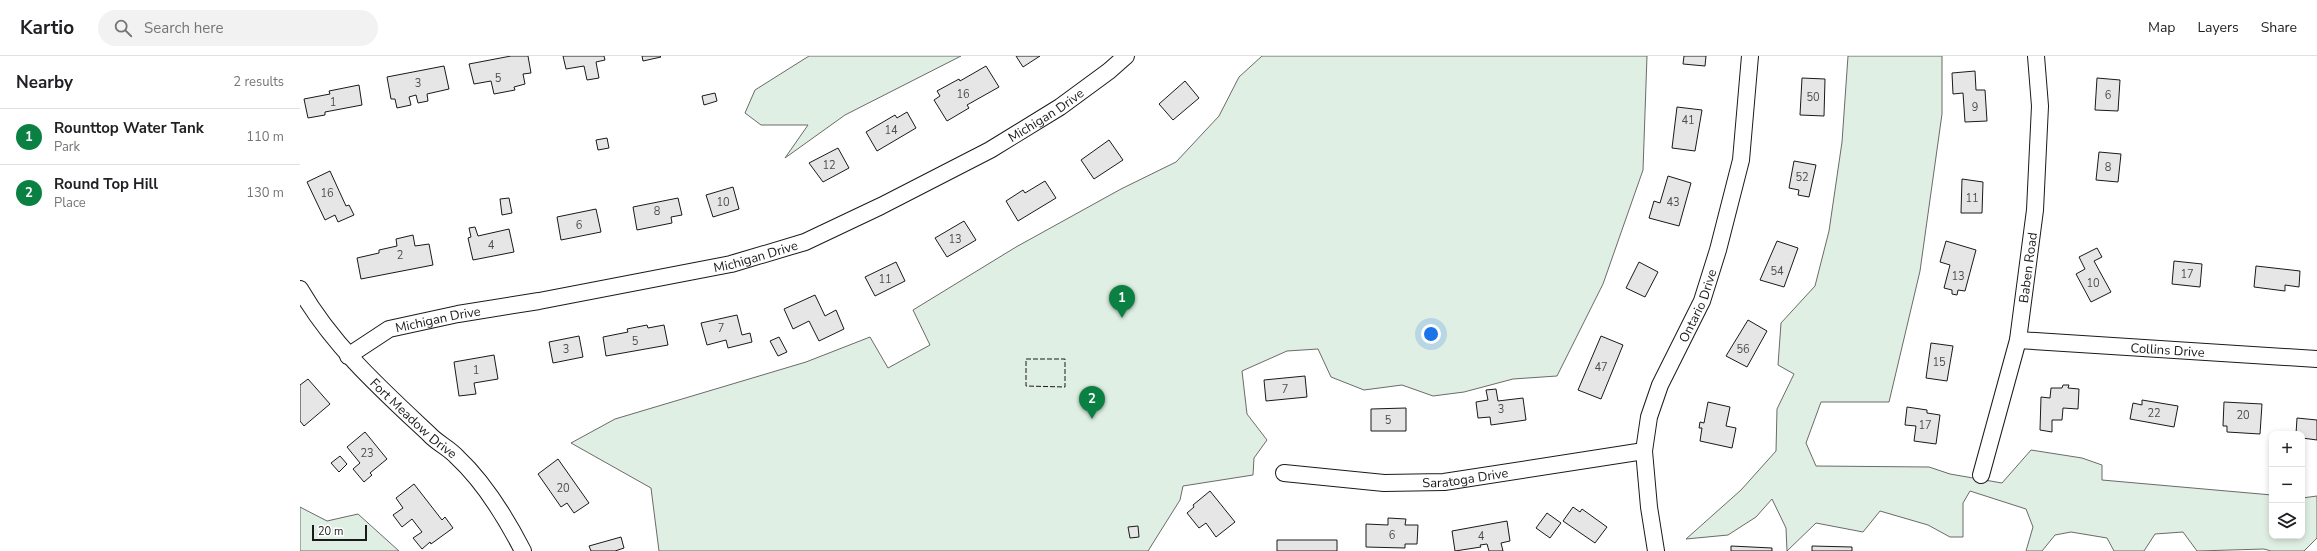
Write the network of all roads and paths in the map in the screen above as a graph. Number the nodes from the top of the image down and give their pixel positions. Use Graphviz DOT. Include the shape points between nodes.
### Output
graph roads {
  1 [pos="1126,56"];
  2 [pos="1750,56"];
  3 [pos="2036,56"];
  4 [pos="300,289"];
  5 [pos="2018,340"];
  6 [pos="348,356"];
  7 [pos="2317,359"];
  8 [pos="1644,451"];
  9 [pos="1284,473"];
  10 [pos="1981,475"];
  11 [pos="523,551"];
  12 [pos="1656,551"];
  1 -- 6 [label="street, Michigan Drive" via="1060,107 990,150 805,242 731,264 389,329"];
  2 -- 8 [label="street, Ontario Drive" via="1741,160 1721,236 1702,301 1660,385 1648,417"];
  3 -- 5 [label="street, Baben Road" via="2040,106 2036,203"];
  4 -- 6 [label="street, Fort Meadow Drive"];
  5 -- 7 [label="street, Collins Drive"];
  5 -- 10 [label="street, Baben Road"];
  6 -- 11 [label="street, Fort Meadow Drive" via="430,435 457,457 507,520"];
  8 -- 9 [label="street, Saratoga Drive" via="1444,482 1384,483"];
  8 -- 12 [label="street, Ontario Drive"];
}
